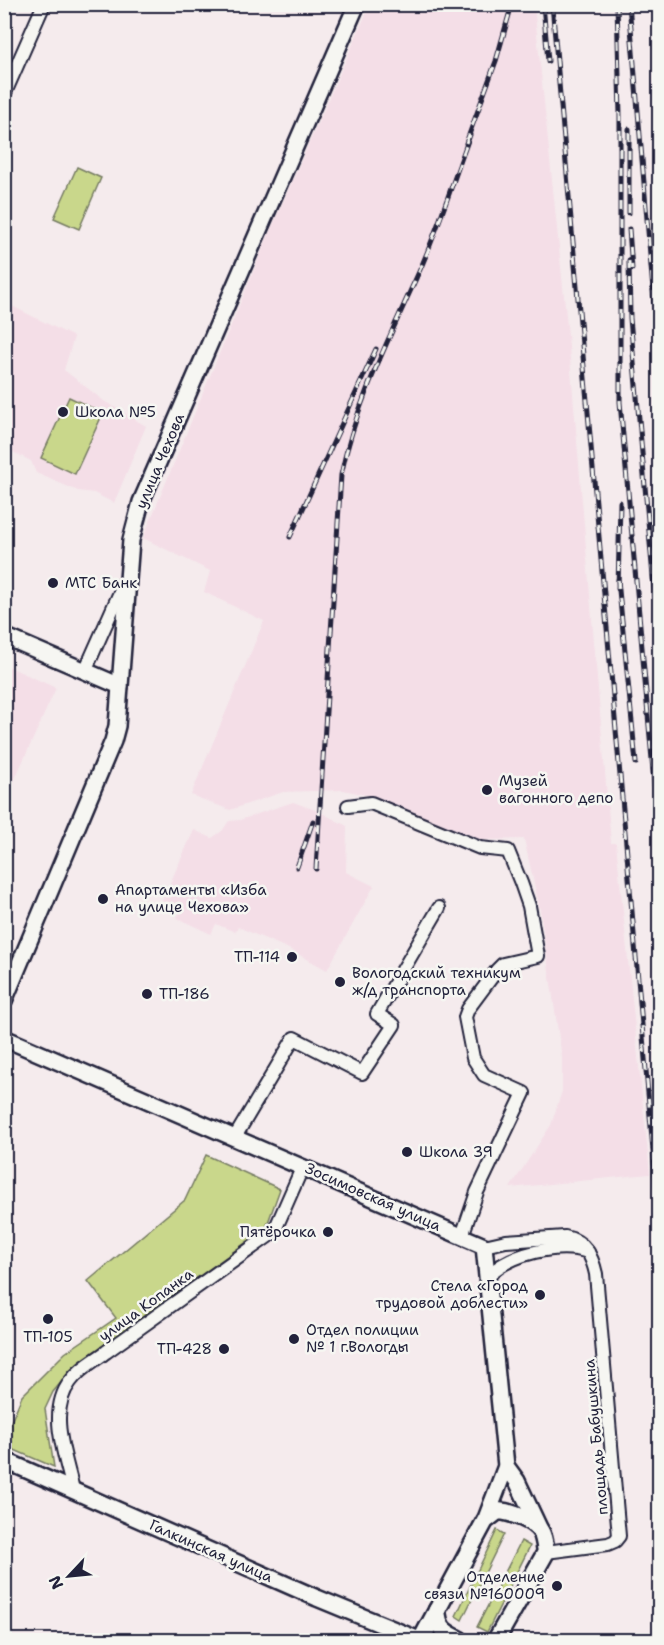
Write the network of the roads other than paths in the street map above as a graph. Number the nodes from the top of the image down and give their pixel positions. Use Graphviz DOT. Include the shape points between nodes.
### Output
graph roads {
  1 [pos="44,4"];
  2 [pos="357,4"];
  3 [pos="4,95"];
  4 [pos="127,577"];
  5 [pos="4,636"];
  6 [pos="85,671"];
  7 [pos="120,686"];
  8 [pos="348,806"];
  9 [pos="439,908"];
  10 [pos="4,1001"];
  11 [pos="4,1038"];
  12 [pos="236,1137"];
  13 [pos="303,1166"];
  14 [pos="462,1236"];
  15 [pos="484,1246"];
  16 [pos="589,1252"];
  17 [pos="488,1276"];
  18 [pos="4,1460"];
  19 [pos="506,1466"];
  20 [pos="73,1490"];
  21 [pos="484,1521"];
  22 [pos="541,1533"];
  23 [pos="545,1555"];
  24 [pos="437,1610"];
  25 [pos="507,1623"];
  26 [pos="420,1641"];
  27 [pos="460,1641"];
  28 [pos="496,1641"];
  29 [pos="503,1641"];
  1 -- 3 [label="street"];
  2 -- 4 [label="street, улица Чехова" via="141,502"];
  4 -- 6 [label="street"];
  4 -- 7 [label="street, улица Чехова"];
  5 -- 6 [label="street"];
  6 -- 7 [label="street"];
  7 -- 10 [label="street, улица Чехова" via="113,741"];
  8 -- 14 [label="street" via="371,803 480,848 507,851 529,906 538,956 512,961 496,970 465,1017 479,1070 524,1093 477,1192"];
  9 -- 12 [label="street" via="377,1014 394,1025 362,1074 294,1038"];
  11 -- 12 [label="street, Зосимовская улица"];
  12 -- 13 [label="street, Зосимовская улица"];
  13 -- 14 [label="street, Зосимовская улица"];
  13 -- 20 [label="street, улица Копанка" via="274,1232 70,1382 59,1414"];
  14 -- 15 [label="street, Зосимовская улица"];
  15 -- 16 [label="street" via="565,1237 579,1242"];
  15 -- 17 [label="street"];
  16 -- 17 [label="street" via="535,1252 504,1262"];
  16 -- 23 [label="street, площадь Бабушкина" via="597,1284 619,1536 608,1545"];
  17 -- 19 [label="street"];
  18 -- 20 [label="street, Галкинская улица"];
  19 -- 21 [label="street"];
  19 -- 22 [label="street"];
  20 -- 26 [label="street, Галкинская улица"];
  21 -- 22 [label="main road" via="498,1511 507,1512 533,1524"];
  21 -- 24 [label="main road"];
  22 -- 23 [label="main road"];
  23 -- 25 [label="main road"];
  24 -- 26 [label="main road"];
  24 -- 27 [label="main road" via="442,1631"];
  25 -- 28 [label="main road"];
  25 -- 29 [label="main road"];
}
